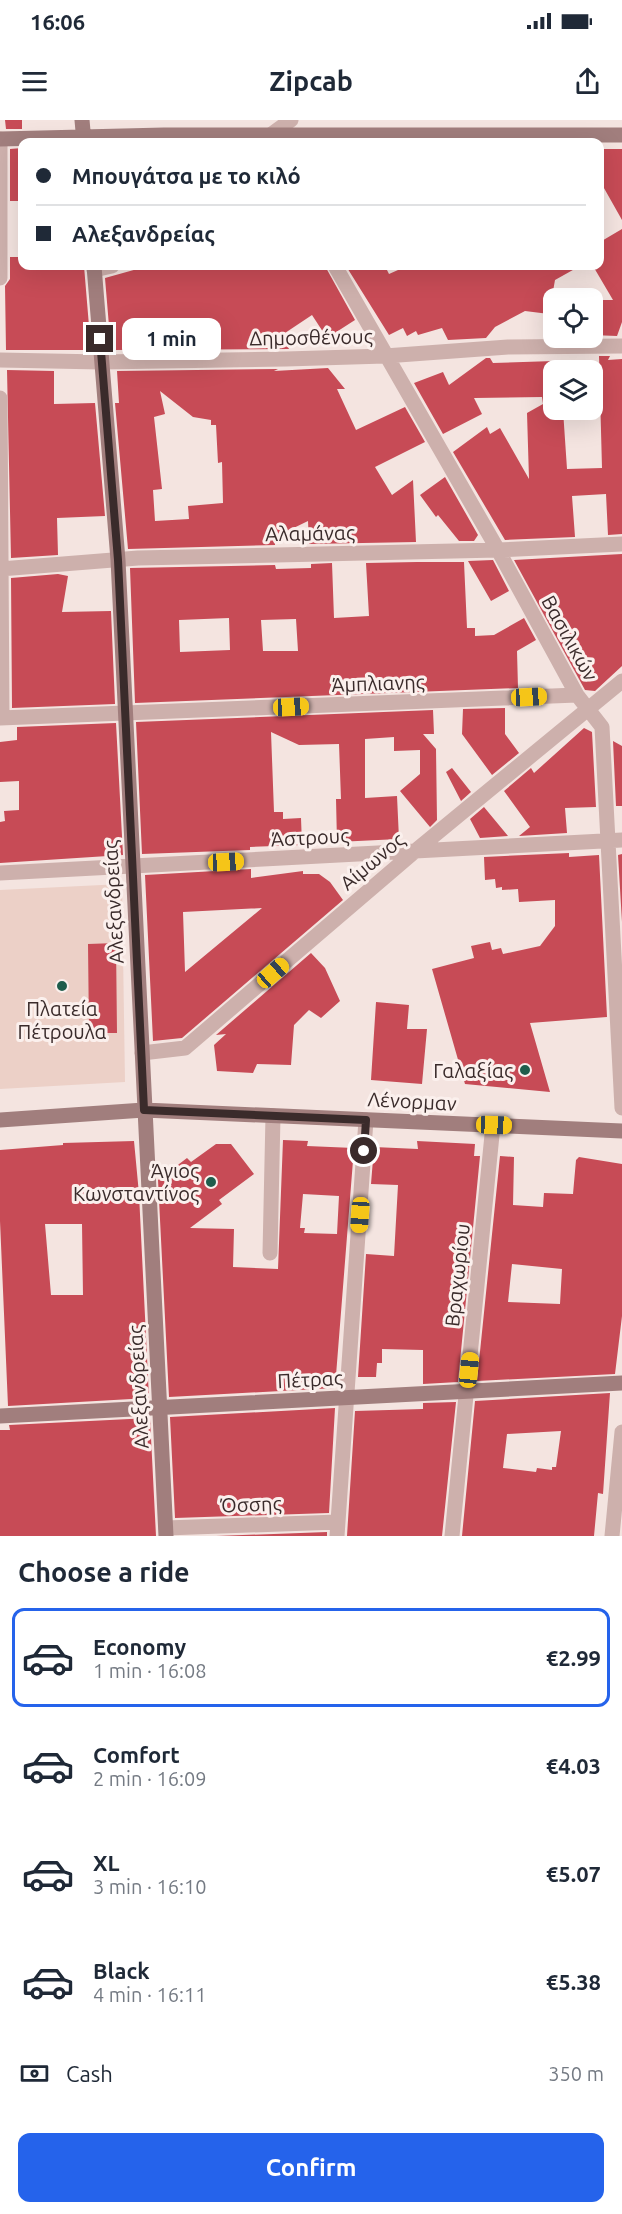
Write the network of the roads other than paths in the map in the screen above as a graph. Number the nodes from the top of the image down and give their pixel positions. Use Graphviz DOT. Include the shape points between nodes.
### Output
graph roads {
  1 [pos="82,120"];
  2 [pos="268,120"];
  3 [pos="291,120"];
  4 [pos="622,135"];
  5 [pos="84,138"];
  6 [pos="270,138"];
  7 [pos="271,138"];
  8 [pos="358,138"];
  9 [pos="0,139"];
  10 [pos="18,139"];
  11 [pos="0,258"];
  12 [pos="94,270"];
  13 [pos="337,270"];
  14 [pos="0,278"];
  15 [pos="622,346"];
  16 [pos="385,356"];
  17 [pos="0,360"];
  18 [pos="101,362"];
  19 [pos="0,398"];
  20 [pos="622,544"];
  21 [pos="498,550"];
  22 [pos="118,560"];
  23 [pos="1,569"];
  24 [pos="622,681"];
  25 [pos="577,695"];
  26 [pos="589,707"];
  27 [pos="124,714"];
  28 [pos="1,718"];
  29 [pos="616,841"];
  30 [pos="414,852"];
  31 [pos="132,866"];
  32 [pos="0,873"];
  33 [pos="142,1053"];
  34 [pos="622,1108"];
  35 [pos="144,1110"];
  36 [pos="273,1116"];
  37 [pos="0,1120"];
  38 [pos="366,1120"];
  39 [pos="494,1125"];
  40 [pos="622,1131"];
  41 [pos="270,1253"];
  42 [pos="622,1383"];
  43 [pos="466,1392"];
  44 [pos="346,1398"];
  45 [pos="160,1408"];
  46 [pos="0,1416"];
  47 [pos="622,1432"];
  48 [pos="338,1529"];
  49 [pos="166,1532"];
  50 [pos="452,1536"];
  51 [pos="612,1536"];
  1 -- 5 [label="street"];
  2 -- 6 [label="street"];
  3 -- 7 [label="street"];
  4 -- 8 [label="street"];
  9 -- 10 [label="street"];
  9 -- 11 [label="street"];
  11 -- 14 [label="street"];
  12 -- 18 [label="street, Αλεξανδρείας"];
  13 -- 16 [label="street, Βασιλικών"];
  15 -- 16 [label="street, Δημοσθένους" via="508,347"];
  16 -- 18 [label="street, Δημοσθένους"];
  16 -- 21 [label="street, Βασιλικών"];
  17 -- 18 [label="street, Δημοσθένους"];
  18 -- 22 [label="street, Αλεξανδρείας"];
  19 -- 23 [label="street"];
  20 -- 21 [label="street, Αλαμάνας"];
  21 -- 22 [label="street, Αλαμάνας"];
  21 -- 25 [label="street, Βασιλικών"];
  22 -- 23 [label="street, Αλαμάνας"];
  22 -- 27 [label="street, Αλεξανδρείας"];
  23 -- 28 [label="street"];
  24 -- 26 [label="street, Αίμωνος"];
  25 -- 26 [label="street, Βασιλικών"];
  25 -- 27 [label="street, Άμπλιανης"];
  26 -- 29 [label="street, Βασιλικών" via="602,727"];
  26 -- 30 [label="street, Αίμωνος"];
  27 -- 28 [label="street, Άμπλιανης"];
  27 -- 31 [label="street, Αλεξανδρείας"];
  29 -- 30 [label="street, Άστρους"];
  29 -- 34 [label="street, Βασιλικών"];
  30 -- 31 [label="street, Άστρους"];
  30 -- 33 [label="street, Αίμωνος" via="185,1048"];
  31 -- 32 [label="street, Άστρους"];
  31 -- 33 [label="street, Αλεξανδρείας"];
  33 -- 35 [label="street, Αλεξανδρείας"];
  35 -- 36 [label="street, Λένορμαν"];
  35 -- 37 [label="street, Λένορμαν"];
  35 -- 45 [label="street, Αλεξανδρείας"];
  36 -- 38 [label="street, Λένορμαν"];
  36 -- 41 [label="street"];
  38 -- 39 [label="street, Λένορμαν"];
  38 -- 44 [label="street"];
  39 -- 40 [label="street, Λένορμαν"];
  39 -- 43 [label="street, Βραχωρίου"];
  42 -- 43 [label="street, Πέτρας"];
  43 -- 44 [label="street, Πέτρας"];
  43 -- 50 [label="street, Βραχωρίου"];
  44 -- 45 [label="street, Πέτρας"];
  44 -- 48 [label="street"];
  45 -- 46 [label="street, Πέτρας"];
  45 -- 49 [label="street, Αλεξανδρείας"];
  47 -- 51 [label="street"];
  48 -- 49 [label="street, Όσσης"];
}
